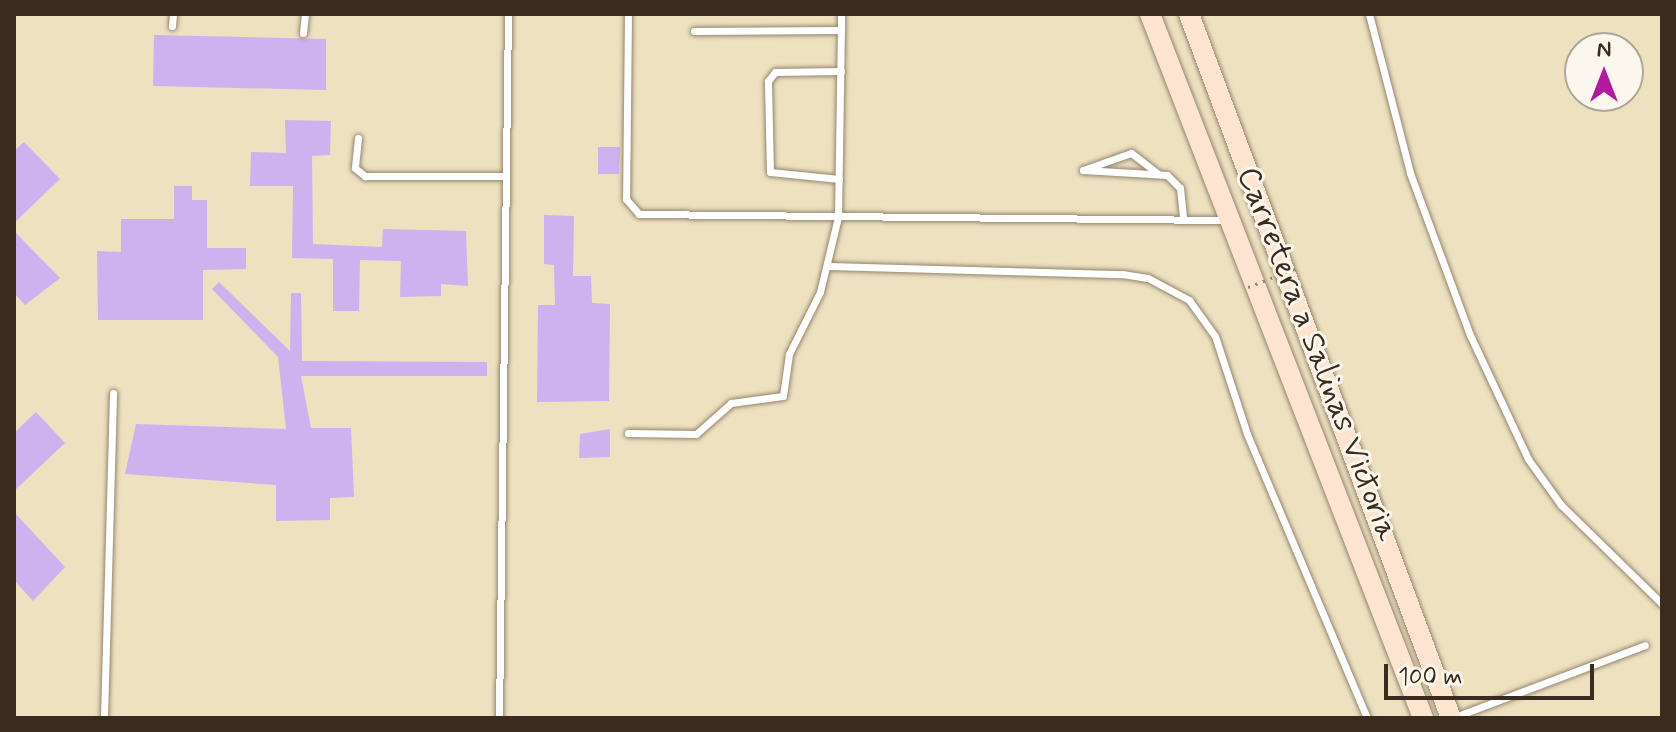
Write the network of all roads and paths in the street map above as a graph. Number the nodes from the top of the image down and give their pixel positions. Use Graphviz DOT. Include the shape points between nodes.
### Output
graph roads {
  1 [pos="173,14"];
  2 [pos="305,14"];
  3 [pos="508,14"];
  4 [pos="628,14"];
  5 [pos="841,14"];
  6 [pos="1150,14"];
  7 [pos="1189,14"];
  8 [pos="1369,14"];
  9 [pos="172,26"];
  10 [pos="841,30"];
  11 [pos="694,31"];
  12 [pos="303,33"];
  13 [pos="841,71"];
  14 [pos="358,138"];
  15 [pos="1157,173"];
  16 [pos="506,176"];
  17 [pos="839,179"];
  18 [pos="838,217"];
  19 [pos="1183,219"];
  20 [pos="1235,220"];
  21 [pos="829,266"];
  22 [pos="1297,268"];
  23 [pos="1248,287"];
  24 [pos="113,393"];
  25 [pos="628,433"];
  26 [pos="1662,604"];
  27 [pos="1645,645"];
  28 [pos="104,718"];
  29 [pos="499,718"];
  30 [pos="1367,718"];
  31 [pos="1423,718"];
  32 [pos="1452,718"];
  1 -- 9 [label="lane"];
  2 -- 12 [label="lane"];
  3 -- 16 [label="lane"];
  4 -- 18 [label="lane" via="630,208 647,216"];
  5 -- 10 [label="lane"];
  6 -- 20 [label="main road, Carretera a Salinas Victoria"];
  7 -- 32 [label="main road, Carretera a Salinas Victoria"];
  8 -- 26 [label="lane" via="1421,203 1470,335 1528,459 1561,505"];
  10 -- 11 [label="lane"];
  10 -- 13 [label="lane"];
  13 -- 17 [label="lane"];
  13 -- 17 [label="lane" via="775,72 768,81 770,172"];
  14 -- 16 [label="lane" via="355,168 365,176"];
  15 -- 15 [label="lane" via="1091,176 1083,170 1131,153"];
  15 -- 19 [label="lane" via="1180,188"];
  16 -- 29 [label="lane"];
  17 -- 18 [label="lane"];
  18 -- 19 [label="lane"];
  18 -- 21 [label="lane"];
  19 -- 20 [label="lane"];
  20 -- 31 [label="main road, Carretera a Salinas Victoria"];
  21 -- 25 [label="lane" via="789,354 783,396 731,403 696,434"];
  21 -- 30 [label="lane" via="1122,274 1148,278 1189,300 1215,336 1247,434"];
  22 -- 23 [label="path, bridge"];
  24 -- 28 [label="lane"];
  27 -- 32 [label="lane"];
}
